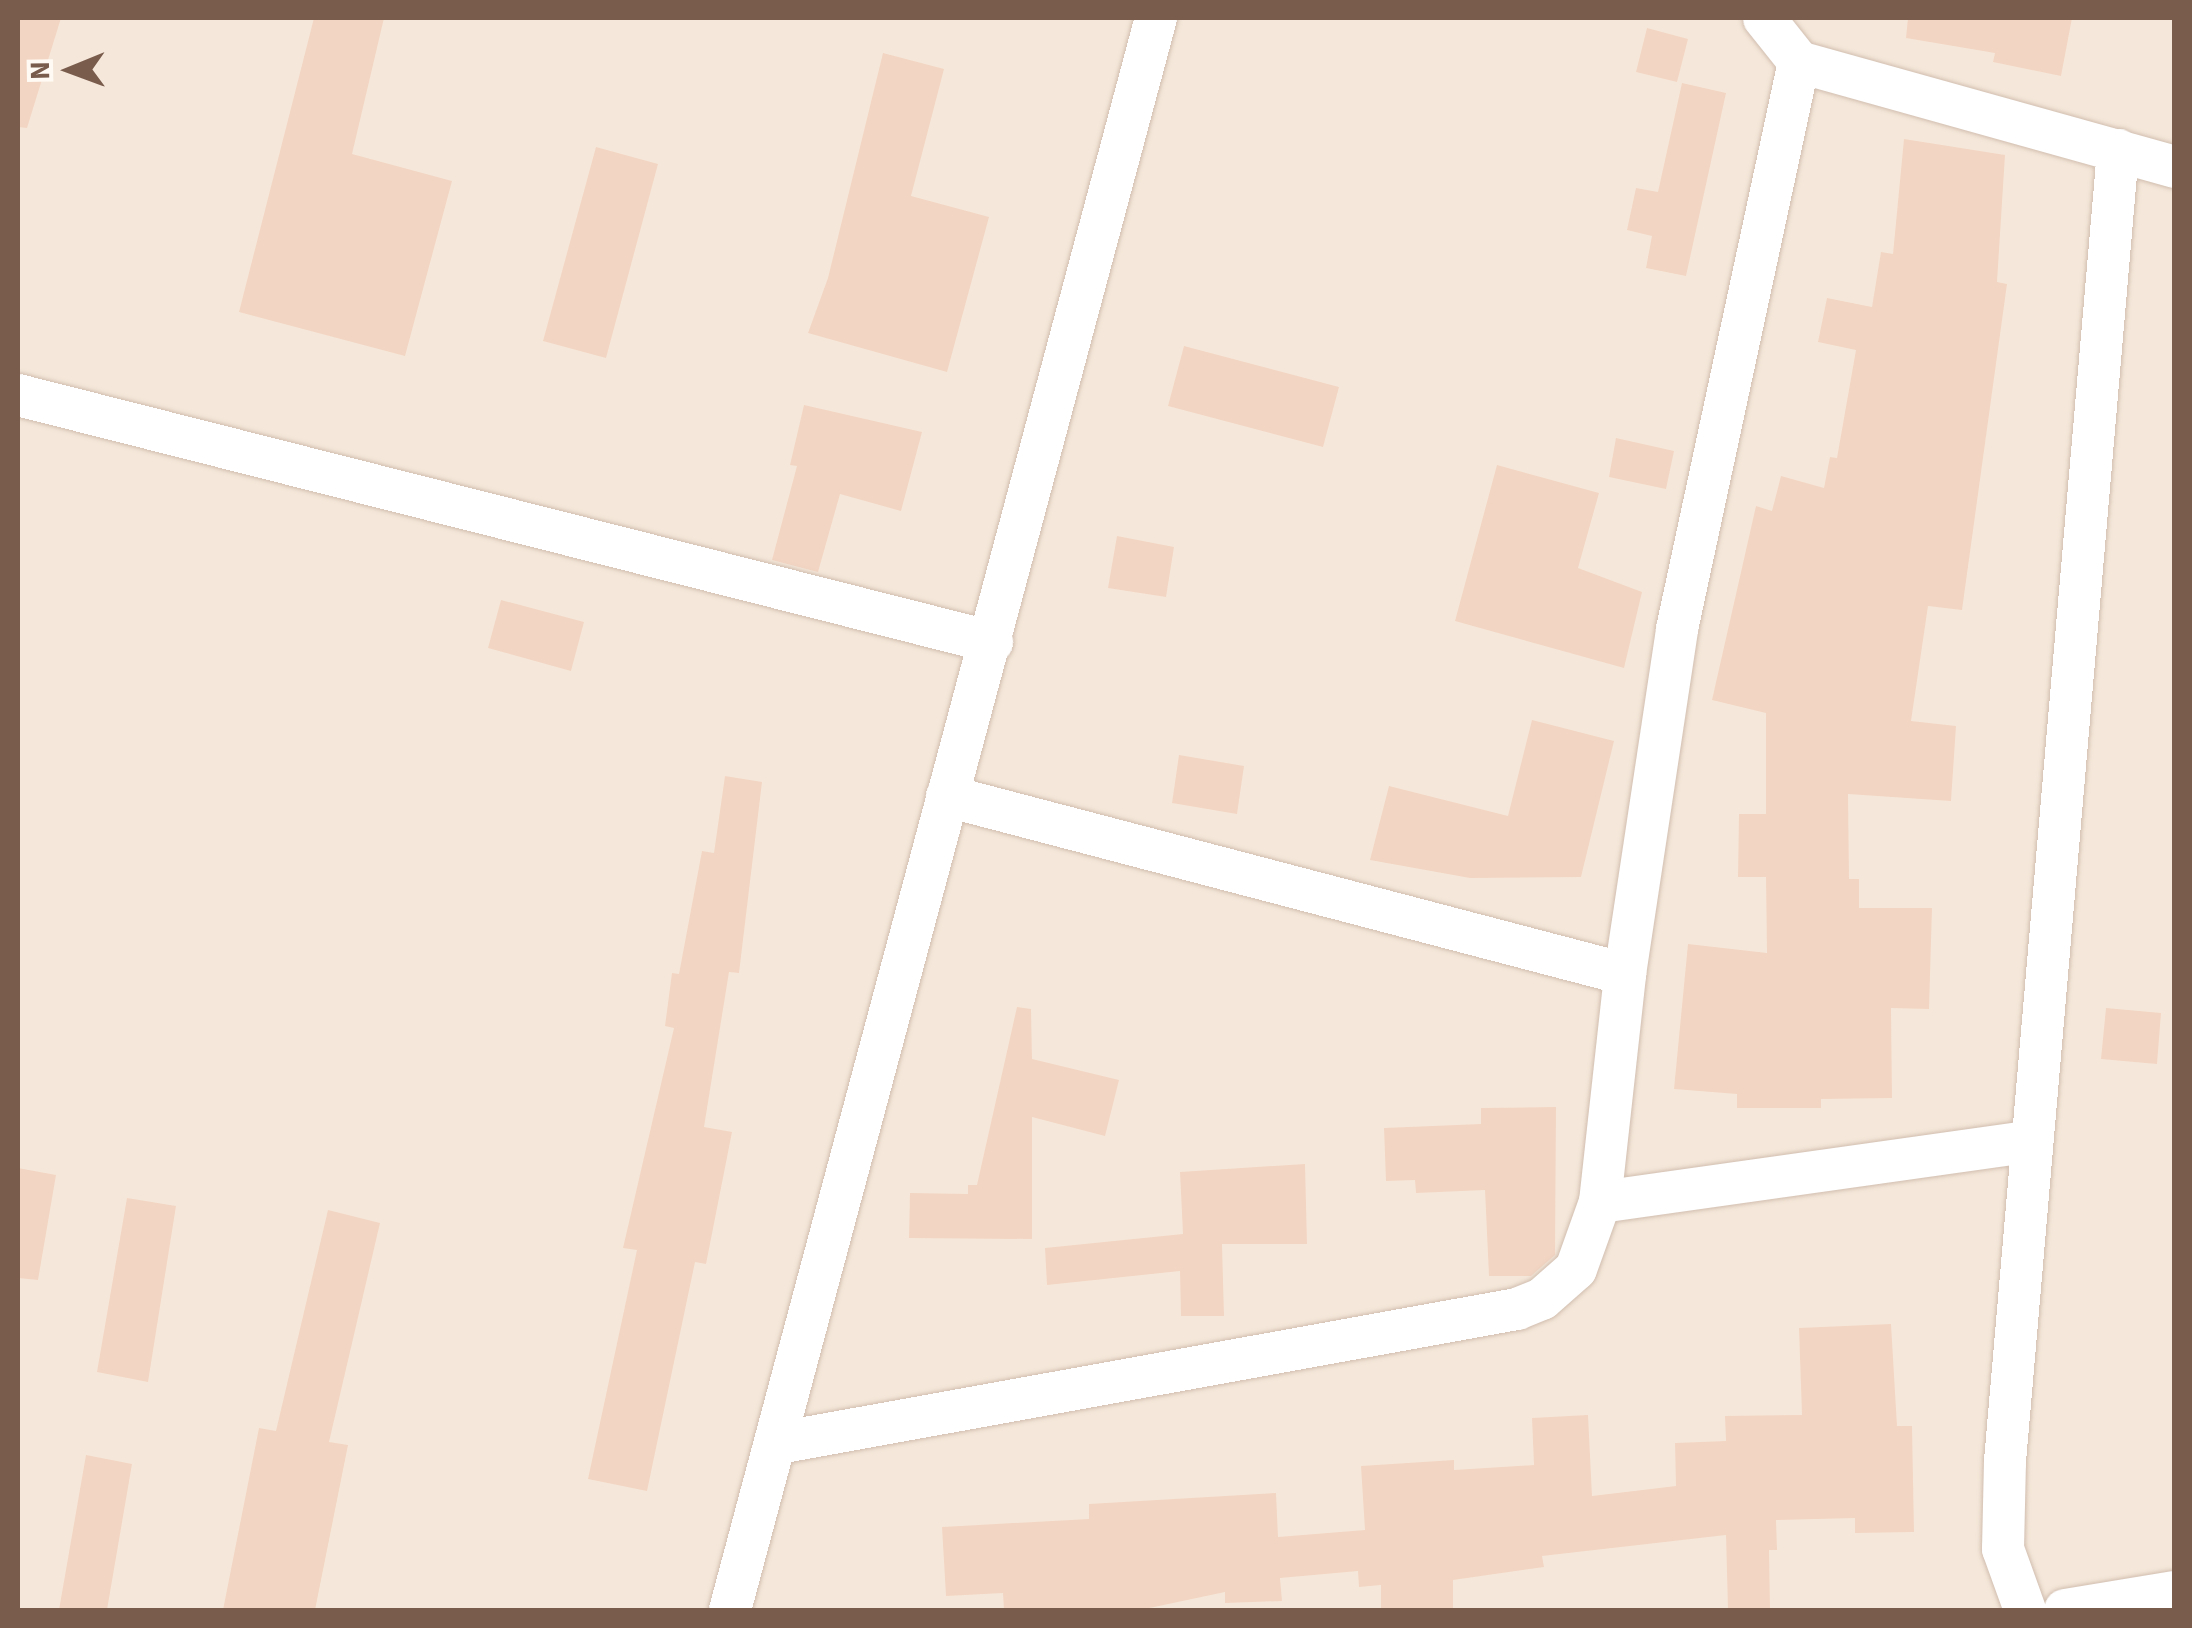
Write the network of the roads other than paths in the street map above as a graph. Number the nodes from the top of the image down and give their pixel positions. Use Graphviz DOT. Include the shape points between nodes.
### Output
graph roads {
  1 [pos="1156,18"];
  2 [pos="1764,18"];
  3 [pos="1799,62"];
  4 [pos="2118,150"];
  5 [pos="2174,166"];
  6 [pos="18,395"];
  7 [pos="992,642"];
  8 [pos="947,796"];
  9 [pos="1625,974"];
  10 [pos="2029,1142"];
  11 [pos="1600,1202"];
  12 [pos="778,1443"];
  13 [pos="2174,1592"];
  14 [pos="730,1610"];
  15 [pos="2025,1610"];
  16 [pos="2065,1610"];
  1 -- 7 [label="street"];
  2 -- 3 [label="street"];
  3 -- 4 [label="street"];
  3 -- 9 [label="street" via="1677,629"];
  4 -- 5 [label="street"];
  4 -- 10 [label="street"];
  6 -- 7 [label="street"];
  7 -- 8 [label="street"];
  8 -- 9 [label="street"];
  8 -- 12 [label="street"];
  9 -- 11 [label="street"];
  10 -- 11 [label="street"];
  10 -- 15 [label="street" via="2003,1504 2004,1549"];
  11 -- 12 [label="street" via="1576,1270 1542,1299 1518,1309"];
  12 -- 14 [label="street"];
  13 -- 16 [label="street"];
}
